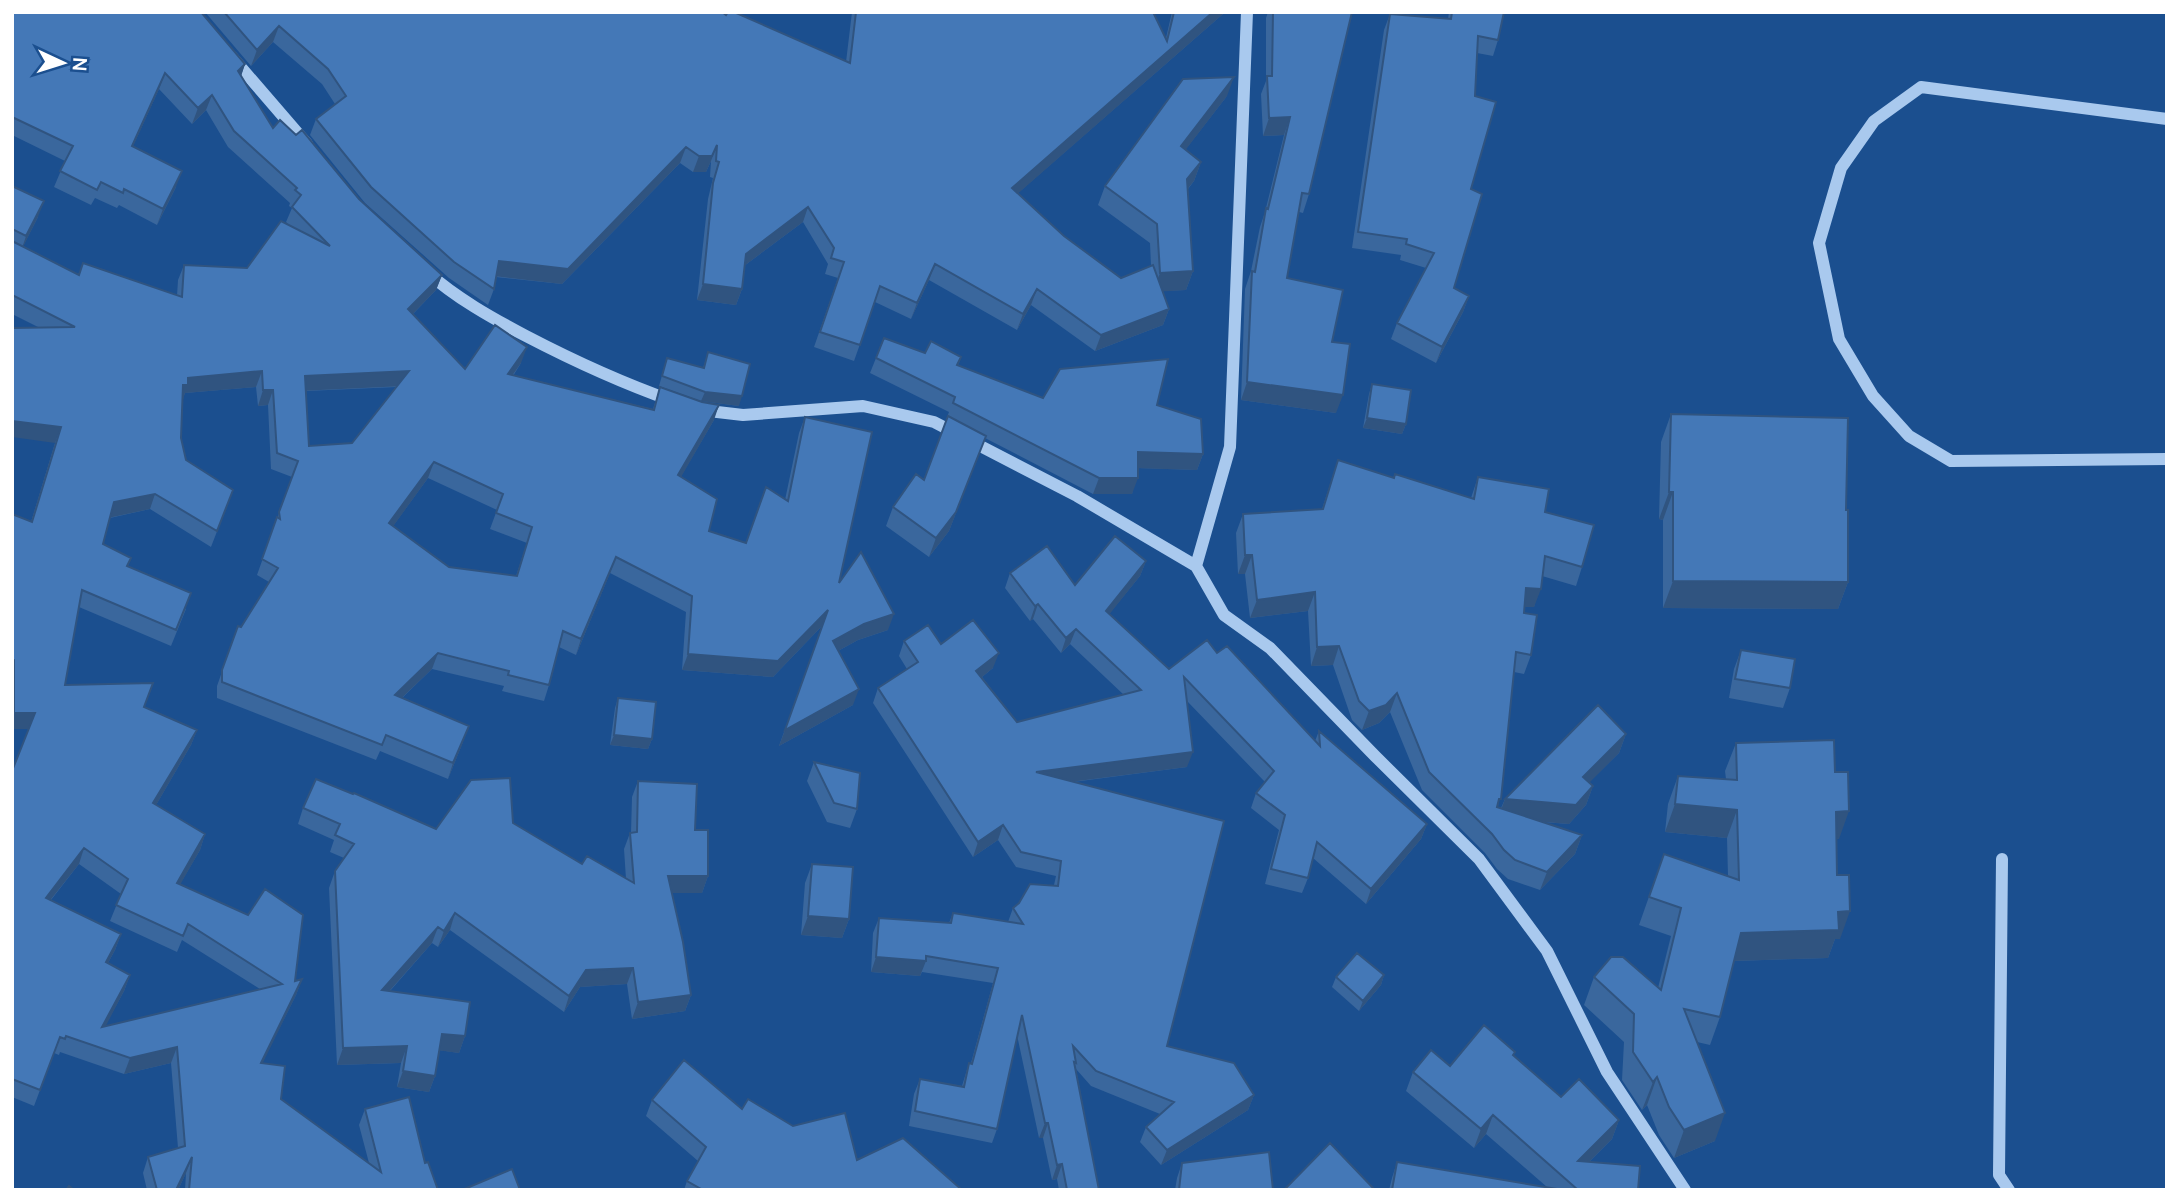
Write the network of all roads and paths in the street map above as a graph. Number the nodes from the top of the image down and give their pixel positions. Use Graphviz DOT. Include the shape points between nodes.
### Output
graph roads {
  1 [pos="1247,12"];
  2 [pos="226,50"];
  3 [pos="2167,118"];
  4 [pos="319,159"];
  5 [pos="419,264"];
  6 [pos="2167,458"];
  7 [pos="1196,566"];
  8 [pos="2002,859"];
  9 [pos="1685,1190"];
  10 [pos="2009,1190"];
  1 -- 7 [label="street" via="1230,447"];
  2 -- 4 [label="street"];
  3 -- 6 [label="street" via="1922,87 1874,121 1841,168 1819,243 1839,339 1873,396 1909,436 1951,461"];
  5 -- 7 [label="street" via="492,318 562,355 699,410 743,415 863,406 934,422 1077,496"];
  7 -- 9 [label="street" via="1224,615 1270,649 1479,859 1547,951 1607,1072"];
  8 -- 10 [label="street" via="1999,1175"];
}
